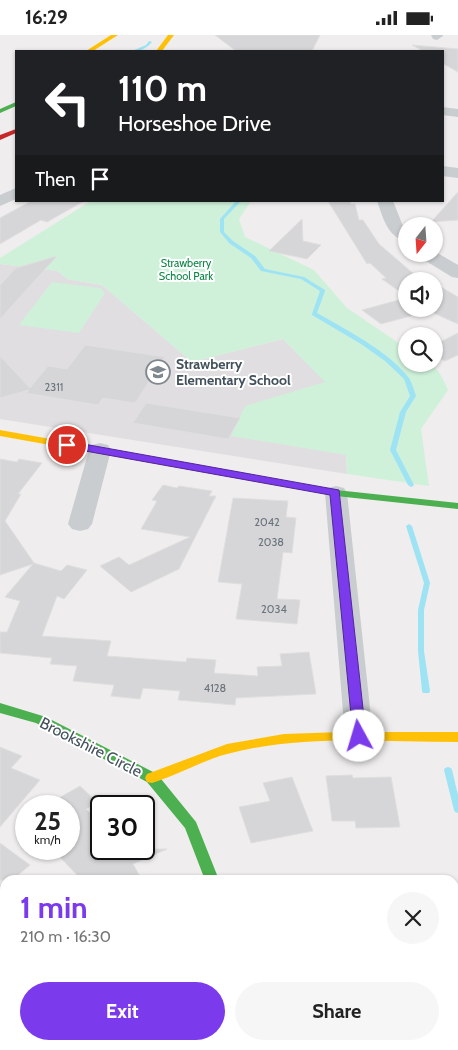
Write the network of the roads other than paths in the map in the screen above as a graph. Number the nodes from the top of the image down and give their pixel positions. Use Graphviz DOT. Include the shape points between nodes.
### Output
graph roads {
  1 [pos="115,35"];
  2 [pos="171,35"];
  3 [pos="91,50"];
  4 [pos="160,50"];
  5 [pos="15,104"];
  6 [pos="0,111"];
  7 [pos="444,111"];
  8 [pos="458,113"];
  9 [pos="15,131"];
  10 [pos="0,138"];
  11 [pos="444,171"];
  12 [pos="458,173"];
  13 [pos="15,194"];
  14 [pos="0,201"];
  15 [pos="386,202"];
  16 [pos="398,230"];
  17 [pos="442,263"];
  18 [pos="458,273"];
  19 [pos="0,433"];
  20 [pos="100,450"];
  21 [pos="336,493"];
  22 [pos="458,506"];
  23 [pos="80,524"];
  24 [pos="0,708"];
  25 [pos="359,736"];
  26 [pos="458,737"];
  27 [pos="152,778"];
  28 [pos="210,875"];
  1 -- 3 [label="street"];
  2 -- 4 [label="street"];
  5 -- 6 [label="street"];
  7 -- 8 [label="street"];
  9 -- 10 [label="street"];
  11 -- 12 [label="street"];
  13 -- 14 [label="street"];
  15 -- 16 [label="street"];
  17 -- 18 [label="street"];
  19 -- 20 [label="street"];
  20 -- 21 [label="street"];
  20 -- 23 [label="street"];
  21 -- 22 [label="street"];
  21 -- 25 [label="street"];
  24 -- 27 [label="street, Brookshire Circle" via="41,720"];
  25 -- 26 [label="street" via="396,739"];
  25 -- 27 [label="street" via="290,739 226,749"];
  27 -- 28 [label="street, Brookshire Circle" via="191,827"];
}
